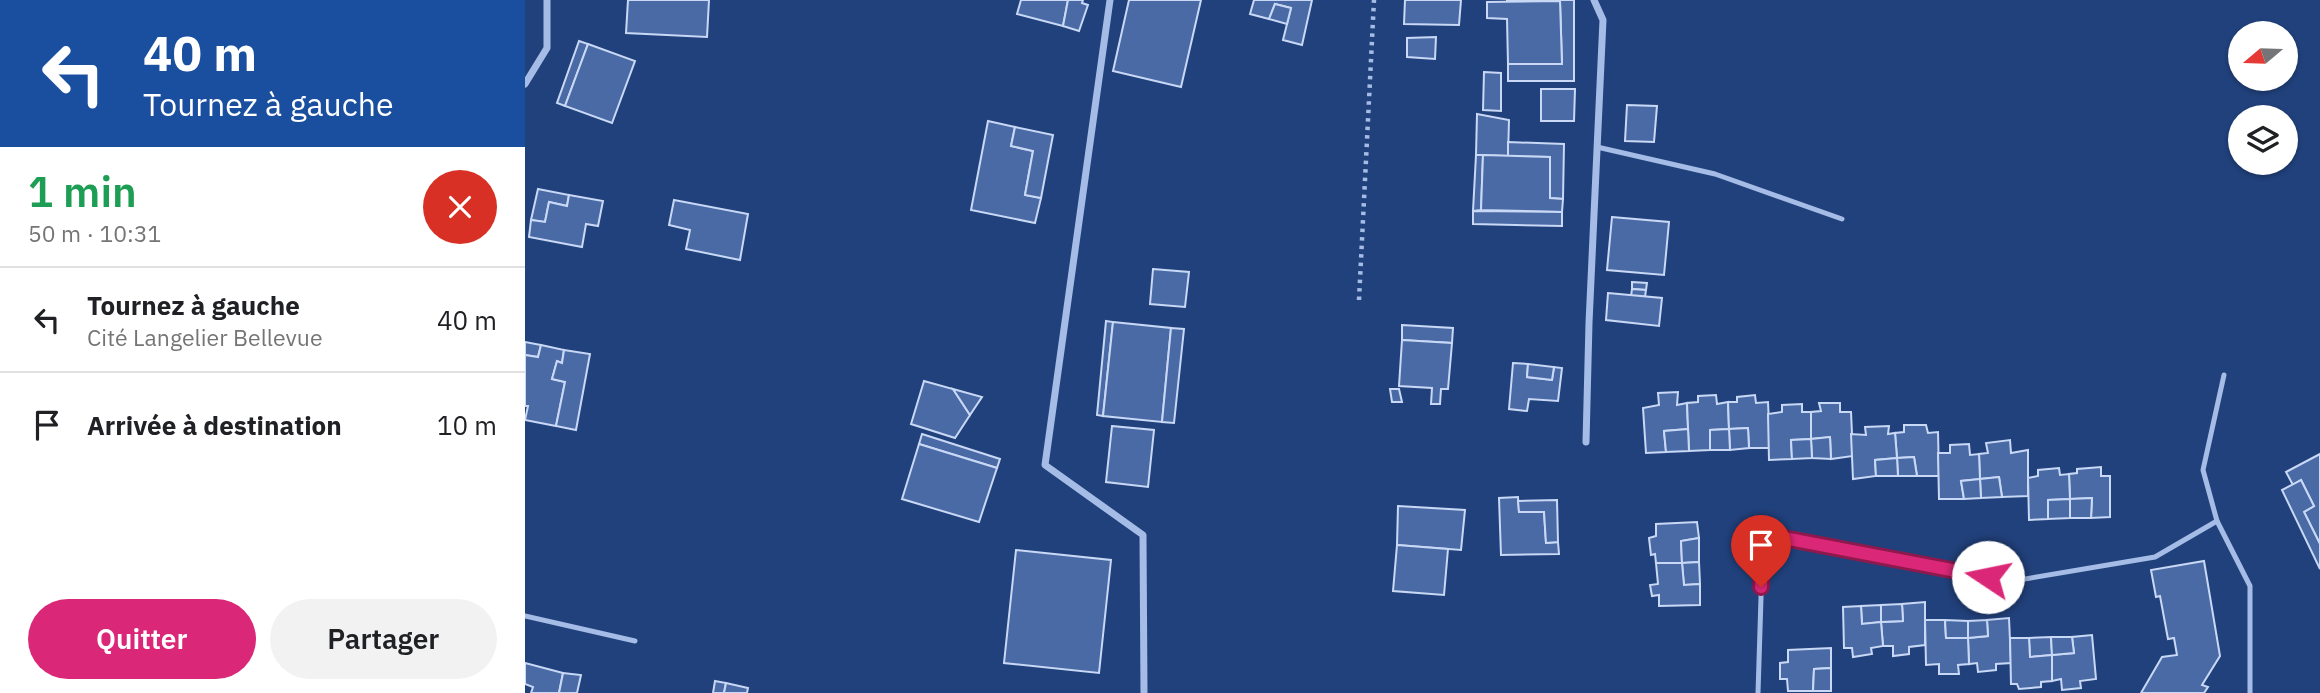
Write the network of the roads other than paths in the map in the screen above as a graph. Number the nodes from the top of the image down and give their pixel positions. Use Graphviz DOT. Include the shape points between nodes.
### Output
graph roads {
  1 [pos="547,0"];
  2 [pos="1111,0"];
  3 [pos="1594,0"];
  4 [pos="525,84"];
  5 [pos="1597,147"];
  6 [pos="1842,219"];
  7 [pos="2224,375"];
  8 [pos="1586,442"];
  9 [pos="2217,521"];
  10 [pos="525,616"];
  11 [pos="635,641"];
  12 [pos="1144,693"];
  13 [pos="1758,693"];
  14 [pos="2250,693"];
  1 -- 4 [label="street" via="547,48"];
  2 -- 12 [label="street" via="1045,465 1143,536"];
  3 -- 5 [label="street" via="1603,20"];
  5 -- 6 [label="lane" via="1716,174"];
  5 -- 8 [label="street"];
  7 -- 9 [label="lane" via="2203,470"];
  9 -- 13 [label="lane" via="2155,557 2013,581 1763,534"];
  9 -- 14 [label="lane" via="2250,586"];
  10 -- 11 [label="lane"];
}
